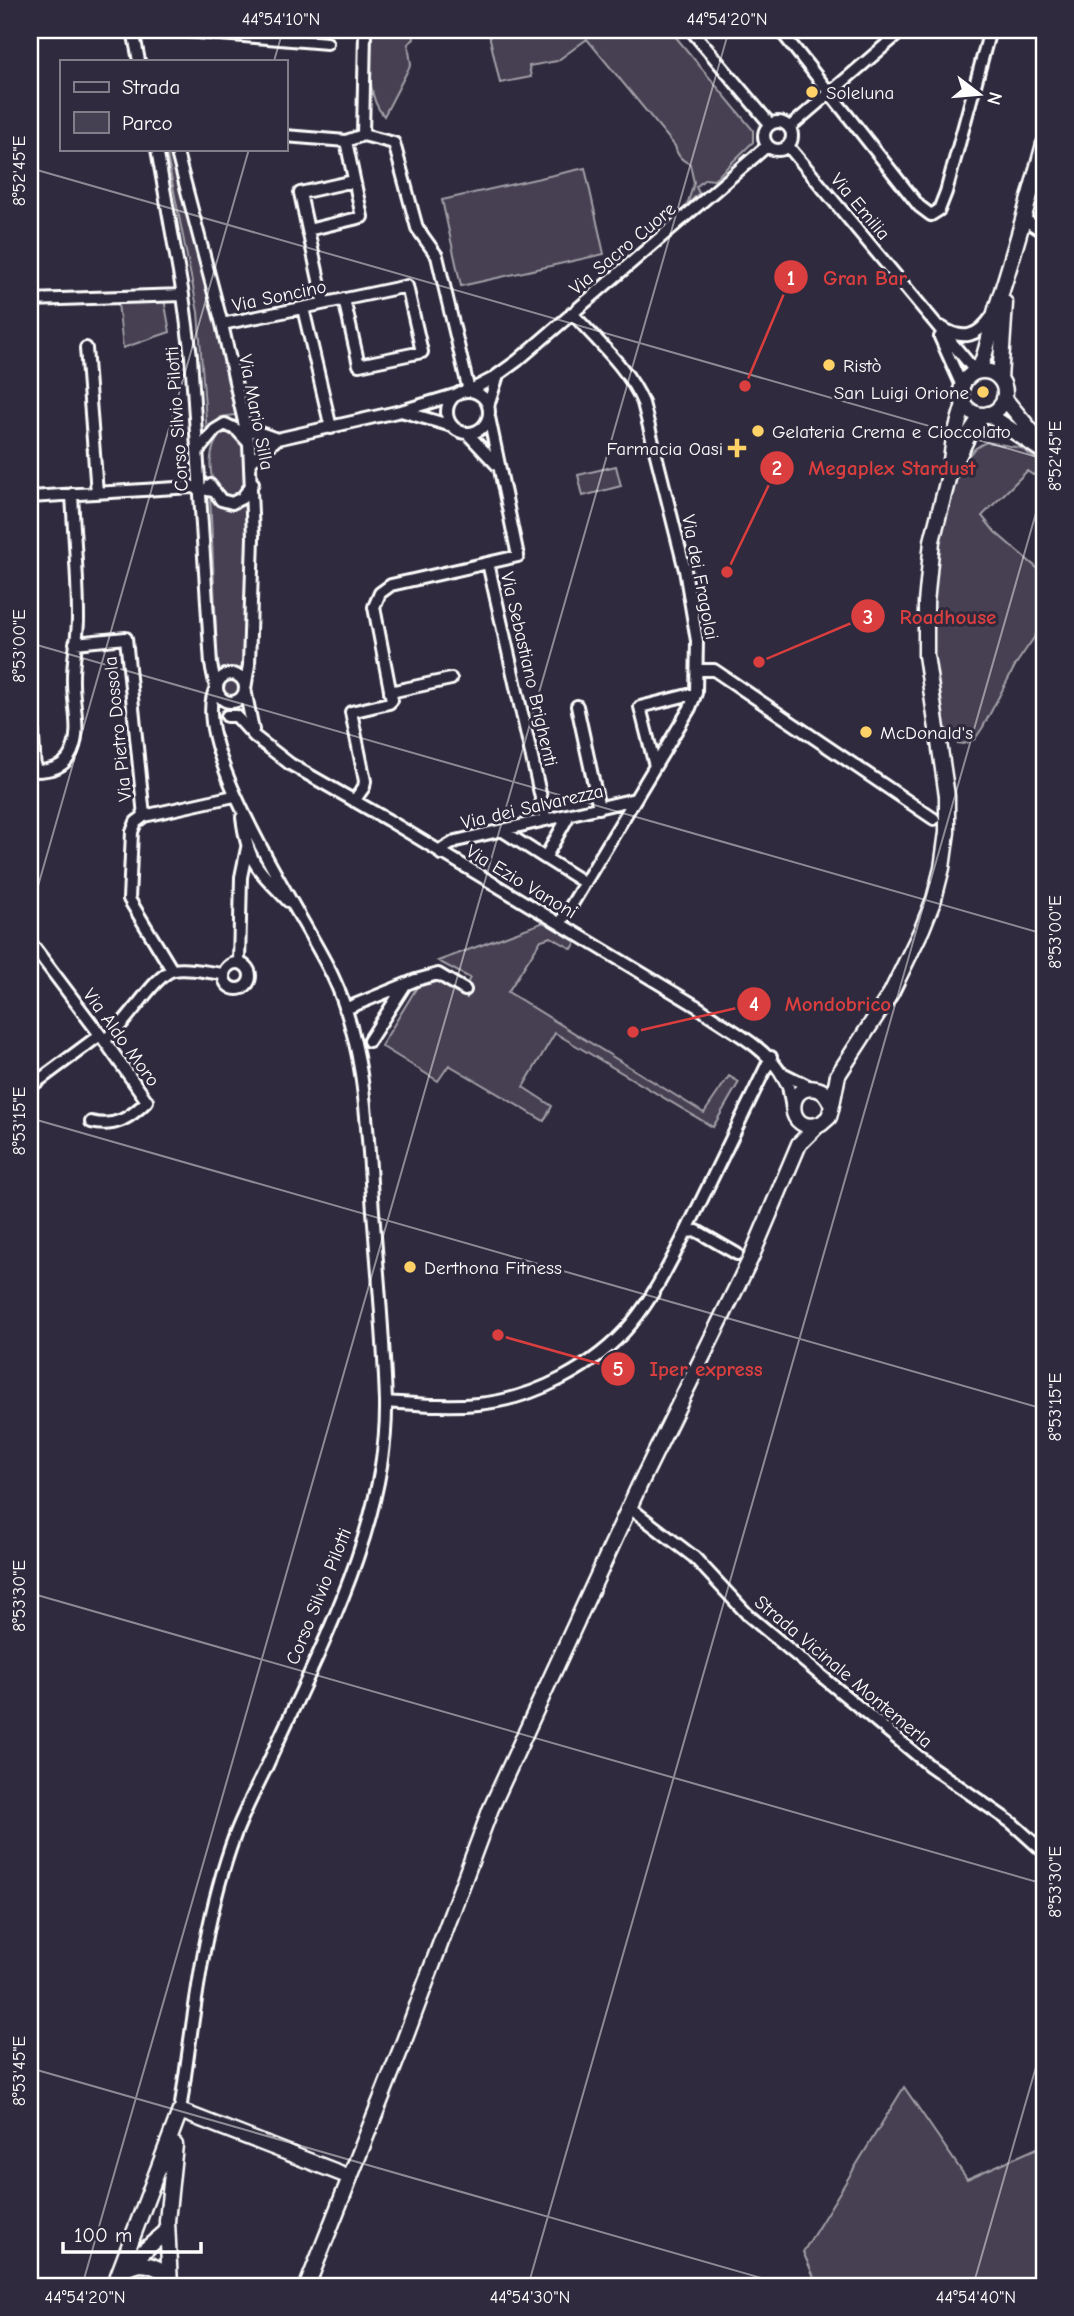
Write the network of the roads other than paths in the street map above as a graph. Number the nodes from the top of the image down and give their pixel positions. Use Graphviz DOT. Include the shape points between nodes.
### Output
graph roads {
  1 [pos="133,30"];
  2 [pos="174,30"];
  3 [pos="365,30"];
  4 [pos="691,30"];
  5 [pos="780,30"];
  6 [pos="903,30"];
  7 [pos="990,30"];
  8 [pos="327,43"];
  9 [pos="139,60"];
  10 [pos="831,93"];
  11 [pos="770,124"];
  12 [pos="790,127"];
  13 [pos="287,135"];
  14 [pos="363,135"];
  15 [pos="346,141"];
  16 [pos="1044,144"];
  17 [pos="767,146"];
  18 [pos="788,146"];
  19 [pos="158,150"];
  20 [pos="176,150"];
  21 [pos="186,150"];
  22 [pos="183,172"];
  23 [pos="355,181"];
  24 [pos="1024,219"];
  25 [pos="308,230"];
  26 [pos="1044,232"];
  27 [pos="1007,282"];
  28 [pos="183,295"];
  29 [pos="344,299"];
  30 [pos="30,300"];
  31 [pos="324,303"];
  32 [pos="303,308"];
  33 [pos="996,311"];
  34 [pos="572,313"];
  35 [pos="933,322"];
  36 [pos="222,324"];
  37 [pos="86,348"];
  38 [pos="977,372"];
  39 [pos="498,374"];
  40 [pos="1000,379"];
  41 [pos="962,386"];
  42 [pos="463,392"];
  43 [pos="1004,398"];
  44 [pos="964,404"];
  45 [pos="401,411"];
  46 [pos="489,412"];
  47 [pos="985,414"];
  48 [pos="452,426"];
  49 [pos="246,428"];
  50 [pos="331,428"];
  51 [pos="468,434"];
  52 [pos="277,439"];
  53 [pos="249,444"];
  54 [pos="1044,446"];
  55 [pos="198,451"];
  56 [pos="1044,452"];
  57 [pos="251,462"];
  58 [pos="199,464"];
  59 [pos="498,466"];
  60 [pos="949,475"];
  61 [pos="253,483"];
  62 [pos="200,487"];
  63 [pos="213,491"];
  64 [pos="97,493"];
  65 [pos="72,495"];
  66 [pos="30,497"];
  67 [pos="488,563"];
  68 [pos="75,643"];
  69 [pos="698,670"];
  70 [pos="451,679"];
  71 [pos="30,684"];
  72 [pos="216,688"];
  73 [pos="245,688"];
  74 [pos="390,692"];
  75 [pos="696,693"];
  76 [pos="237,701"];
  77 [pos="577,706"];
  78 [pos="227,716"];
  79 [pos="254,736"];
  80 [pos="217,746"];
  81 [pos="655,766"];
  82 [pos="33,771"];
  83 [pos="234,796"];
  84 [pos="635,799"];
  85 [pos="354,801"];
  86 [pos="599,808"];
  87 [pos="242,813"];
  88 [pos="569,815"];
  89 [pos="144,816"];
  90 [pos="934,819"];
  91 [pos="546,820"];
  92 [pos="503,831"];
  93 [pos="249,853"];
  94 [pos="441,854"];
  95 [pos="268,857"];
  96 [pos="545,858"];
  97 [pos="261,872"];
  98 [pos="585,883"];
  99 [pos="240,887"];
  100 [pos="299,913"];
  101 [pos="560,924"];
  102 [pos="30,942"];
  103 [pos="239,963"];
  104 [pos="173,971"];
  105 [pos="224,974"];
  106 [pos="405,985"];
  107 [pos="465,990"];
  108 [pos="345,1009"];
  109 [pos="102,1037"];
  110 [pos="369,1041"];
  111 [pos="771,1057"];
  112 [pos="844,1064"];
  113 [pos="780,1072"];
  114 [pos="30,1087"];
  115 [pos="812,1088"];
  116 [pos="831,1104"];
  117 [pos="793,1112"];
  118 [pos="91,1122"];
  119 [pos="817,1126"];
  120 [pos="789,1167"];
  121 [pos="687,1232"];
  122 [pos="737,1254"];
  123 [pos="386,1402"];
  124 [pos="629,1507"];
  125 [pos="1044,1852"];
  126 [pos="180,2111"];
  127 [pos="350,2177"];
  128 [pos="136,2226"];
  129 [pos="167,2226"];
  130 [pos="117,2280"];
  131 [pos="170,2281"];
  132 [pos="307,2286"];
  1 -- 9 [label="street"];
  2 -- 8 [label="street"];
  3 -- 14 [label="street"];
  4 -- 11 [label="street"];
  5 -- 10 [label="street"];
  6 -- 10 [label="street"];
  7 -- 10 [label="street" via="946,192 939,210 931,215 919,206"];
  10 -- 12 [label="street"];
  11 -- 12 [label="street" via="778,121"];
  11 -- 17 [label="street" via="764,134"];
  12 -- 18 [label="street" via="793,135"];
  13 -- 15 [label="street"];
  14 -- 15 [label="street"];
  14 -- 42 [label="street" via="394,144 417,229 437,256"];
  15 -- 23 [label="street"];
  16 -- 24 [label="main road"];
  17 -- 18 [label="street" via="780,150"];
  17 -- 34 [label="street, Via Sacro Cuore"];
  18 -- 35 [label="street, Via Emilia"];
  19 -- 28 [label="street, Corso Silvio Pilotti"];
  20 -- 22 [label="street, Via Mario Silla"];
  21 -- 22 [label="street"];
  22 -- 36 [label="street, Via Mario Silla"];
  23 -- 25 [label="street" via="362,218"];
  23 -- 25 [label="street" via="300,193"];
  24 -- 26 [label="street"];
  24 -- 27 [label="main road"];
  25 -- 31 [label="street"];
  27 -- 33 [label="main road"];
  27 -- 40 [label="main road"];
  28 -- 30 [label="street"];
  28 -- 55 [label="street, Corso Silvio Pilotti"];
  29 -- 29 [label="street, Via Soncino" via="359,365 422,352 407,286"];
  29 -- 31 [label="street, Via Soncino"];
  31 -- 32 [label="street, Via Soncino"];
  32 -- 36 [label="street, Via Soncino"];
  32 -- 50 [label="street"];
  33 -- 35 [label="street" via="985,326 968,335 946,331"];
  33 -- 38 [label="main road"];
  34 -- 39 [label="street, Via Sacro Cuore"];
  34 -- 69 [label="street, Via dei Fragolai" via="629,379 643,403 685,570"];
  35 -- 38 [label="street, Via Emilia"];
  35 -- 41 [label="street, Via Emilia"];
  36 -- 49 [label="street, Via Mario Silla"];
  37 -- 64 [label="street"];
  38 -- 40 [label="main road" via="990,372"];
  38 -- 41 [label="main road"];
  39 -- 42 [label="street, Via Sacro Cuore"];
  39 -- 46 [label="street"];
  40 -- 43 [label="main road"];
  41 -- 44 [label="main road"];
  42 -- 45 [label="street"];
  42 -- 46 [label="street" via="483,397"];
  42 -- 48 [label="street" via="449,403 447,415"];
  43 -- 47 [label="main road" via="998,408"];
  43 -- 54 [label="main road"];
  44 -- 47 [label="main road"];
  44 -- 60 [label="main road"];
  45 -- 48 [label="street"];
  45 -- 50 [label="street"];
  46 -- 51 [label="street" via="485,425"];
  46 -- 59 [label="street, Via Sebastiano Brighenti"];
  47 -- 56 [label="main road"];
  47 -- 60 [label="main road"];
  48 -- 51 [label="street"];
  49 -- 52 [label="street"];
  49 -- 53 [label="street, Via Mario Silla"];
  50 -- 52 [label="street"];
  51 -- 59 [label="street"];
  52 -- 57 [label="street"];
  53 -- 55 [label="street" via="225,424"];
  53 -- 57 [label="street, Via Mario Silla"];
  55 -- 58 [label="street, Corso Silvio Pilotti"];
  57 -- 61 [label="street, Via Mario Silla"];
  58 -- 62 [label="street, Corso Silvio Pilotti"];
  58 -- 63 [label="street"];
  59 -- 67 [label="street, Via Sebastiano Brighenti" via="518,556"];
  60 -- 112 [label="main road" via="932,541 926,603 926,655 947,796 942,868 922,929 891,993"];
  61 -- 63 [label="street" via="232,503"];
  61 -- 73 [label="street, Via Mario Silla"];
  62 -- 63 [label="street"];
  62 -- 64 [label="street"];
  62 -- 72 [label="street, Corso Silvio Pilotti"];
  64 -- 65 [label="street"];
  65 -- 66 [label="street"];
  65 -- 68 [label="street"];
  67 -- 74 [label="street" via="391,585 380,593 374,607"];
  67 -- 91 [label="street, Via Sebastiano Brighenti"];
  68 -- 82 [label="street" via="74,745 60,766"];
  68 -- 89 [label="street, Via Pietro Dossola" via="126,638"];
  69 -- 75 [label="street, Via dei Fragolai"];
  69 -- 90 [label="street" via="714,670"];
  70 -- 74 [label="street"];
  71 -- 82 [label="street"];
  72 -- 73 [label="street" via="219,680 230,674 242,679"];
  72 -- 76 [label="street" via="225,702"];
  72 -- 80 [label="street, Corso Silvio Pilotti" via="212,713"];
  73 -- 76 [label="street"];
  73 -- 79 [label="street"];
  74 -- 85 [label="street" via="389,703 351,712 365,781"];
  75 -- 81 [label="street, Via dei Fragolai"];
  75 -- 81 [label="street" via="640,706"];
  76 -- 78 [label="street"];
  77 -- 86 [label="street"];
  78 -- 79 [label="street, Via Ezio Vanoni" via="236,716"];
  78 -- 80 [label="street"];
  79 -- 85 [label="street, Via Ezio Vanoni" via="290,764"];
  80 -- 83 [label="street, Corso Silvio Pilotti"];
  81 -- 84 [label="street, Via dei Fragolai"];
  83 -- 87 [label="street, Corso Silvio Pilotti"];
  83 -- 89 [label="street, Via Pietro Dossola"];
  84 -- 86 [label="street, Via dei Salvarezza"];
  84 -- 98 [label="street, Via dei Fragolai"];
  85 -- 94 [label="street, Via Ezio Vanoni"];
  86 -- 88 [label="street, Via dei Salvarezza"];
  87 -- 93 [label="street, Corso Silvio Pilotti"];
  87 -- 95 [label="street, Corso Silvio Pilotti"];
  88 -- 91 [label="street, Via dei Salvarezza"];
  88 -- 96 [label="street"];
  89 -- 104 [label="street" via="132,832 129,899"];
  91 -- 92 [label="street, Via dei Salvarezza"];
  92 -- 94 [label="street, Via dei Salvarezza" via="456,841"];
  92 -- 96 [label="street"];
  93 -- 95 [label="street"];
  93 -- 97 [label="street, Corso Silvio Pilotti"];
  93 -- 99 [label="street"];
  94 -- 101 [label="street, Via Ezio Vanoni"];
  95 -- 97 [label="street"];
  95 -- 100 [label="street, Corso Silvio Pilotti"];
  96 -- 98 [label="street"];
  97 -- 99 [label="street"];
  97 -- 100 [label="street, Corso Silvio Pilotti"];
  98 -- 101 [label="street, Via dei Fragolai"];
  99 -- 103 [label="street"];
  100 -- 108 [label="street, Corso Silvio Pilotti"];
  101 -- 111 [label="street, Via Ezio Vanoni"];
  102 -- 109 [label="street, Via Aldo Moro"];
  103 -- 105 [label="street" via="231,964"];
  103 -- 105 [label="street" via="249,975 244,986 232,988"];
  104 -- 105 [label="street"];
  104 -- 109 [label="street" via="159,980 121,1028"];
  106 -- 107 [label="street" via="438,974"];
  106 -- 108 [label="street"];
  106 -- 110 [label="street"];
  108 -- 123 [label="street, Corso Silvio Pilotti" via="354,1033 365,1104"];
  109 -- 114 [label="street"];
  109 -- 118 [label="street, Via Aldo Moro" via="147,1101 134,1114 106,1126"];
  111 -- 113 [label="street, Via Ezio Vanoni"];
  111 -- 121 [label="street"];
  112 -- 115 [label="main road"];
  112 -- 116 [label="main road"];
  113 -- 115 [label="street"];
  113 -- 117 [label="street, Via Ezio Vanoni"];
  115 -- 116 [label="main road" via="824,1092"];
  115 -- 117 [label="main road" via="800,1092"];
  116 -- 119 [label="main road" via="829,1117"];
  117 -- 119 [label="main road" via="801,1123"];
  117 -- 120 [label="main road"];
  119 -- 120 [label="main road" via="799,1144"];
  120 -- 124 [label="main road" via="750,1260"];
  121 -- 122 [label="street" via="698,1231"];
  121 -- 123 [label="street" via="631,1324 603,1351 545,1388 480,1404"];
  123 -- 126 [label="street, Corso Silvio Pilotti" via="380,1473 341,1602 240,1823 219,1882 205,1940"];
  124 -- 125 [label="street, Strada Vicinale Montemerla" via="694,1557 748,1615 930,1766 1012,1823"];
  124 -- 127 [label="main road" via="491,1808"];
  126 -- 127 [label="main road"];
  126 -- 128 [label="main road"];
  126 -- 129 [label="main road, Corso Silvio Pilotti"];
  127 -- 132 [label="main road"];
  128 -- 129 [label="main road" via="149,2217 159,2217"];
  128 -- 130 [label="main road"];
  129 -- 130 [label="main road"];
  129 -- 131 [label="main road, Corso Silvio Pilotti"];
  130 -- 131 [label="main road" via="133,2264 145,2263"];
}
